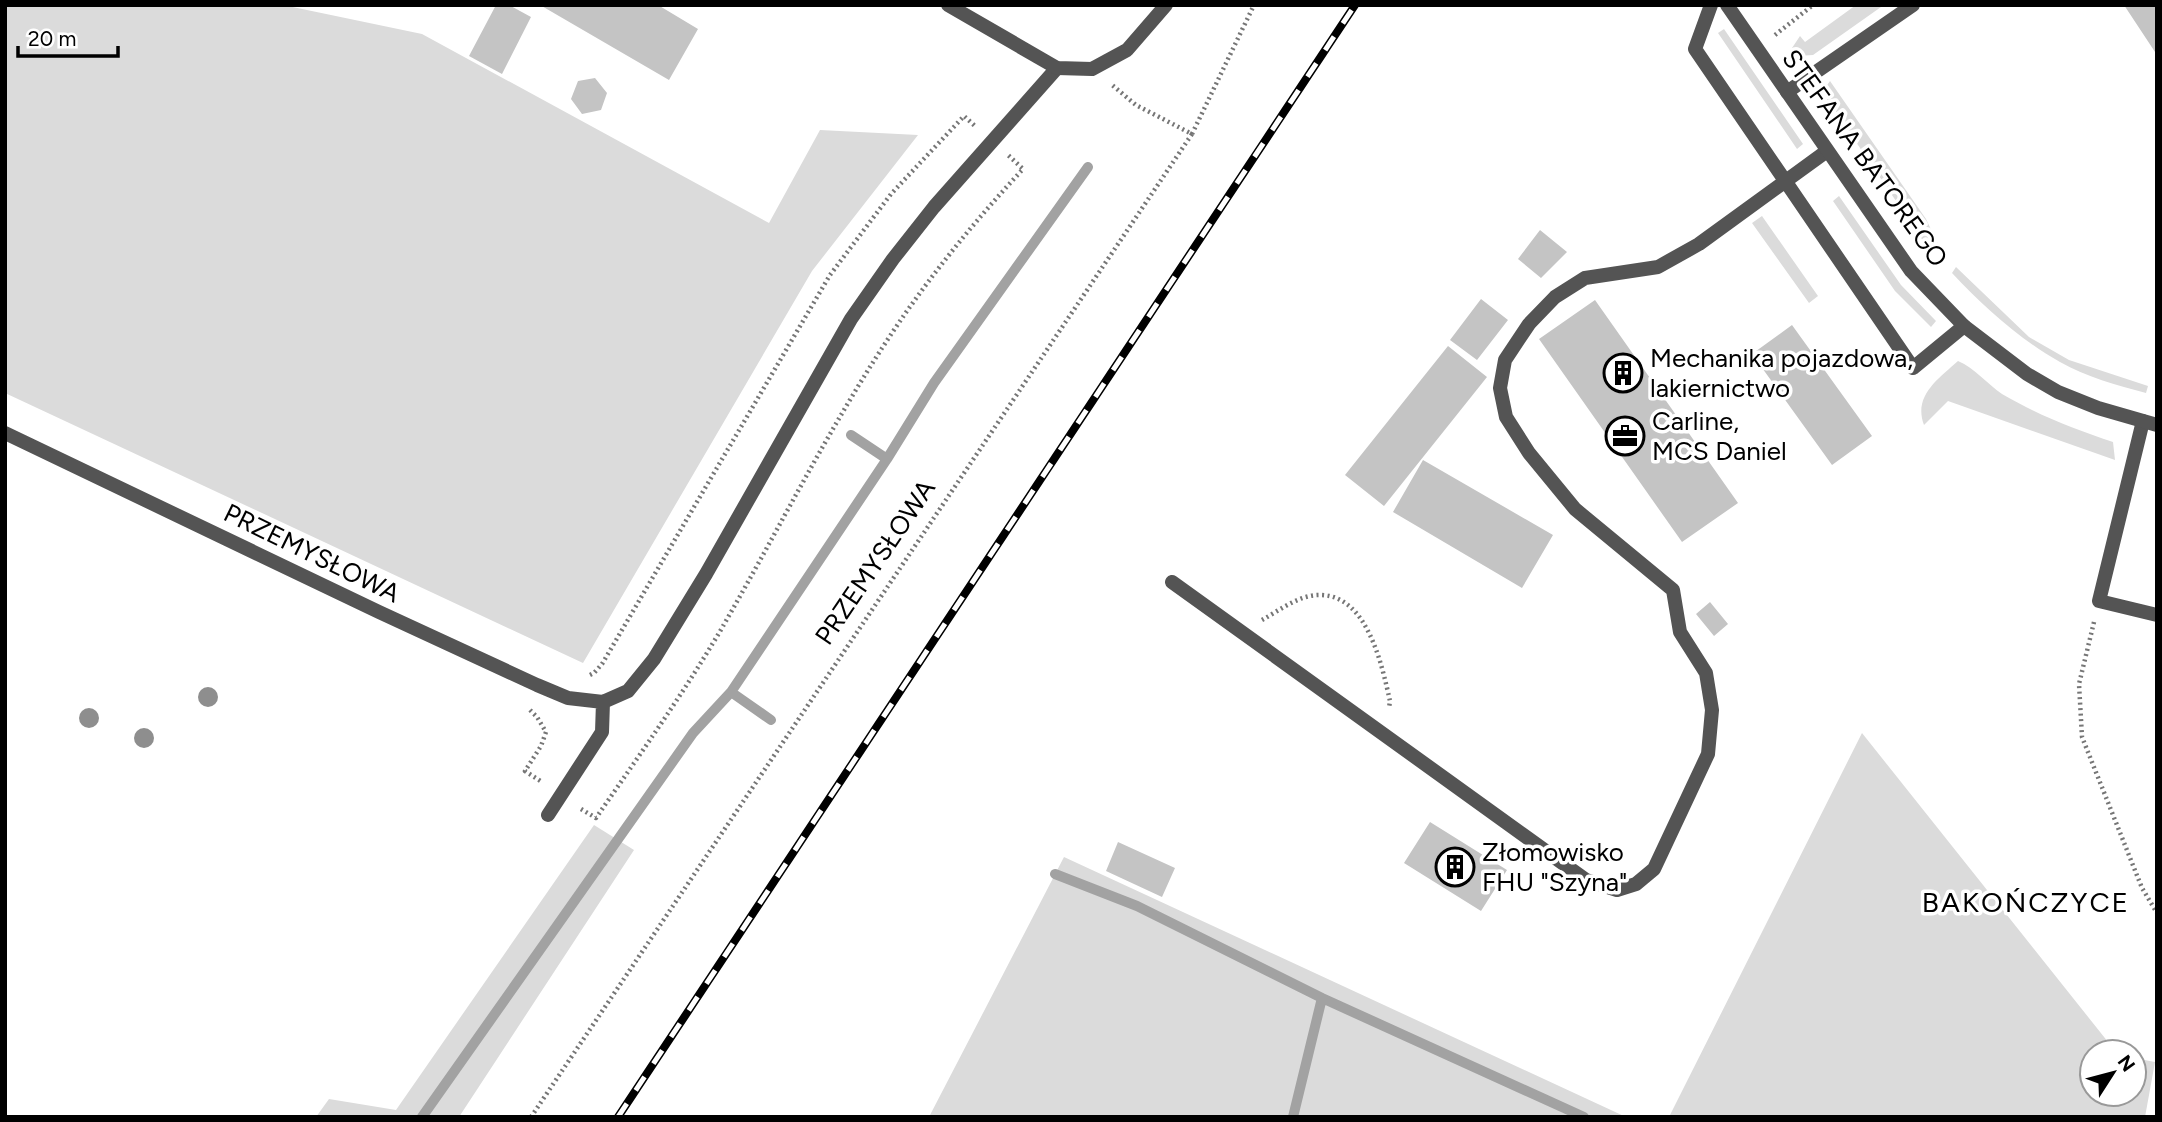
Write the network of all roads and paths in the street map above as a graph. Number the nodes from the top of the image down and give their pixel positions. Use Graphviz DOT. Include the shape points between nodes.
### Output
graph roads {
  1 [pos="948,5"];
  2 [pos="1166,5"];
  3 [pos="1254,5"];
  4 [pos="1712,5"];
  5 [pos="1727,5"];
  6 [pos="1813,5"];
  7 [pos="1913,5"];
  8 [pos="1773,36"];
  9 [pos="1057,68"];
  10 [pos="1092,69"];
  11 [pos="1787,92"];
  12 [pos="1192,134"];
  13 [pos="992,141"];
  14 [pos="1827,151"];
  15 [pos="1786,181"];
  16 [pos="1964,326"];
  17 [pos="2150,423"];
  18 [pos="5,433"];
  19 [pos="1172,582"];
  20 [pos="2099,601"];
  21 [pos="2157,615"];
  22 [pos="1241,633"];
  23 [pos="585,676"];
  24 [pos="603,702"];
  25 [pos="527,707"];
  26 [pos="1386,737"];
  27 [pos="561,795"];
  28 [pos="548,815"];
  29 [pos="2157,912"];
  30 [pos="531,1117"];
  1 -- 9 [label="street"];
  2 -- 10 [label="street" via="1127,50"];
  3 -- 12 [label="path, PRZEMYSŁOWA"];
  4 -- 15 [label="street" via="1695,49"];
  5 -- 11 [label="street, STEFANA BATOREGO"];
  6 -- 8 [label="path"];
  7 -- 11 [label="street"];
  9 -- 10 [label="street"];
  9 -- 13 [label="street"];
  10 -- 12 [label="path" via="1136,105"];
  11 -- 14 [label="street, STEFANA BATOREGO"];
  12 -- 30 [label="path, PRZEMYSŁOWA"];
  13 -- 23 [label="path" via="964,116 891,194 830,275 602,664"];
  13 -- 24 [label="street" via="926,217 851,319 654,659 628,691"];
  13 -- 27 [label="path" via="1023,169 939,266 888,340 718,635 662,723 596,818"];
  14 -- 15 [label="street"];
  14 -- 16 [label="street, STEFANA BATOREGO" via="1911,271"];
  15 -- 16 [label="street" via="1913,368"];
  15 -- 26 [label="street" via="1699,244 1658,267 1586,278 1555,297 1529,324 1505,360 1500,388 1506,417 1529,453 1575,509 1673,590 1680,632 1706,673 1712,710 1708,754 1654,869 1636,884 1617,890 1586,880"];
  16 -- 17 [label="street, STEFANA BATOREGO" via="2058,392"];
  17 -- 20 [label="street"];
  18 -- 24 [label="street, PRZEMYSŁOWA" via="537,685 568,698"];
  19 -- 22 [label="street"];
  20 -- 21 [label="street"];
  20 -- 29 [label="path" via="2079,684 2082,737 2142,888"];
  22 -- 26 [label="street"];
  22 -- 26 [label="path" via="1298,599 1321,594 1342,600 1363,621 1380,655 1390,701"];
  24 -- 27 [label="street" via="602,732"];
  25 -- 27 [label="path" via="547,732 525,771"];
  27 -- 28 [label="street"];
}
